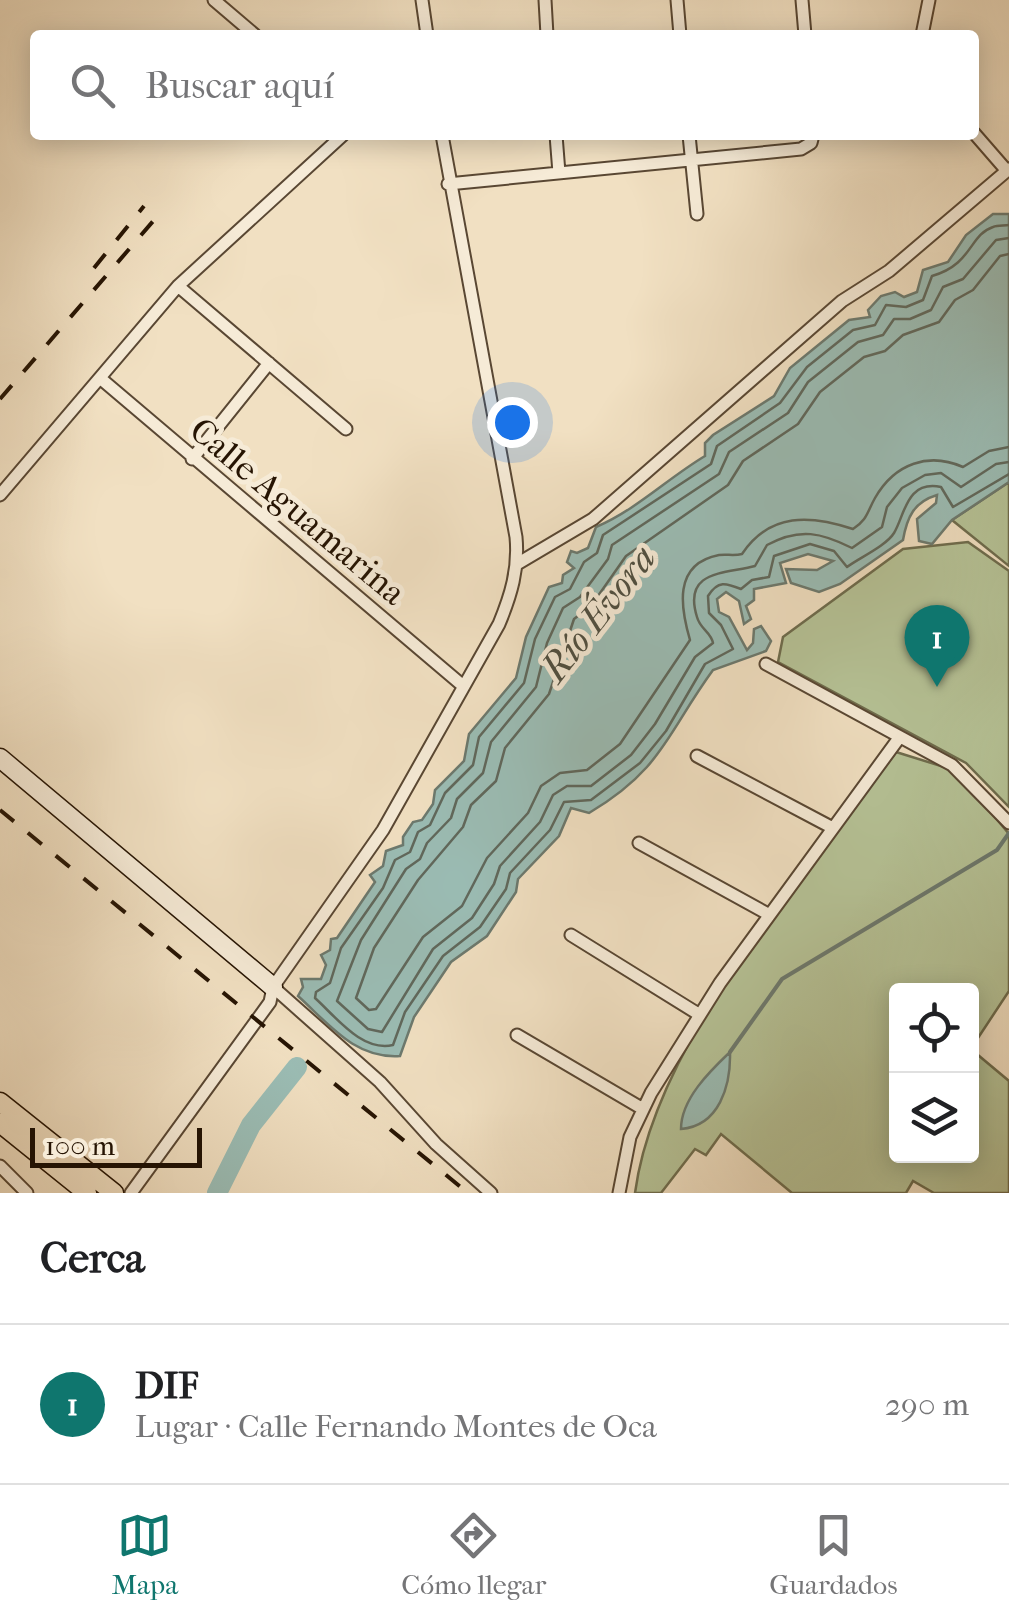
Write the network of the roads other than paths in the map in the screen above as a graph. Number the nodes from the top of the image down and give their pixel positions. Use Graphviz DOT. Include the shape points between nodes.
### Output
graph roads {
  1 [pos="214,0"];
  2 [pos="422,0"];
  3 [pos="544,0"];
  4 [pos="677,0"];
  5 [pos="802,0"];
  6 [pos="929,0"];
  7 [pos="249,30"];
  8 [pos="426,30"];
  9 [pos="547,30"];
  10 [pos="680,30"];
  11 [pos="805,30"];
  12 [pos="923,30"];
  13 [pos="979,138"];
  14 [pos="338,140"];
  15 [pos="443,140"];
  16 [pos="556,140"];
  17 [pos="690,140"];
  18 [pos="809,140"];
  19 [pos="692,160"];
  20 [pos="1008,170"];
  21 [pos="559,173"];
  22 [pos="448,184"];
  23 [pos="696,214"];
  24 [pos="178,286"];
  25 [pos="269,363"];
  26 [pos="100,378"];
  27 [pos="346,430"];
  28 [pos="192,459"];
  29 [pos="0,495"];
  30 [pos="517,564"];
  31 [pos="766,664"];
  32 [pos="462,685"];
  33 [pos="899,738"];
  34 [pos="696,756"];
  35 [pos="0,758"];
  36 [pos="1009,823"];
  37 [pos="831,827"];
  38 [pos="639,843"];
  39 [pos="768,914"];
  40 [pos="571,936"];
  41 [pos="273,986"];
  42 [pos="700,1015"];
  43 [pos="517,1035"];
  44 [pos="0,1102"];
  45 [pos="643,1109"];
  46 [pos="0,1123"];
  47 [pos="0,1166"];
  48 [pos="112,1191"];
  49 [pos="26,1193"];
  50 [pos="87,1193"];
  51 [pos="131,1193"];
  52 [pos="491,1193"];
  53 [pos="619,1193"];
  1 -- 7 [label="street"];
  2 -- 8 [label="street"];
  3 -- 9 [label="street"];
  4 -- 10 [label="street"];
  5 -- 11 [label="street"];
  6 -- 12 [label="street"];
  13 -- 20 [label="street"];
  14 -- 24 [label="street"];
  15 -- 22 [label="street"];
  16 -- 21 [label="street"];
  17 -- 19 [label="street"];
  18 -- 19 [label="street" via="801,149"];
  19 -- 21 [label="street"];
  19 -- 23 [label="street"];
  20 -- 30 [label="street" via="893,268 842,301 593,518"];
  21 -- 22 [label="street"];
  22 -- 30 [label="street"];
  24 -- 25 [label="street"];
  24 -- 26 [label="street"];
  25 -- 27 [label="street"];
  25 -- 28 [label="street"];
  26 -- 28 [label="street, Calle Aguamarina"];
  26 -- 29 [label="street"];
  28 -- 32 [label="street, Calle Aguamarina"];
  30 -- 32 [label="street" via="500,624"];
  31 -- 33 [label="street"];
  32 -- 41 [label="street" via="383,830"];
  33 -- 36 [label="street" via="964,774"];
  33 -- 37 [label="street"];
  34 -- 37 [label="street"];
  35 -- 41 [label="street"];
  37 -- 39 [label="street"];
  38 -- 39 [label="street"];
  39 -- 42 [label="street"];
  40 -- 42 [label="street"];
  41 -- 51 [label="street" via="270,1002"];
  41 -- 52 [label="street"];
  42 -- 45 [label="street"];
  43 -- 45 [label="street"];
  44 -- 48 [label="main road"];
  45 -- 53 [label="street"];
  46 -- 50 [label="main road"];
  47 -- 49 [label="street"];
}
